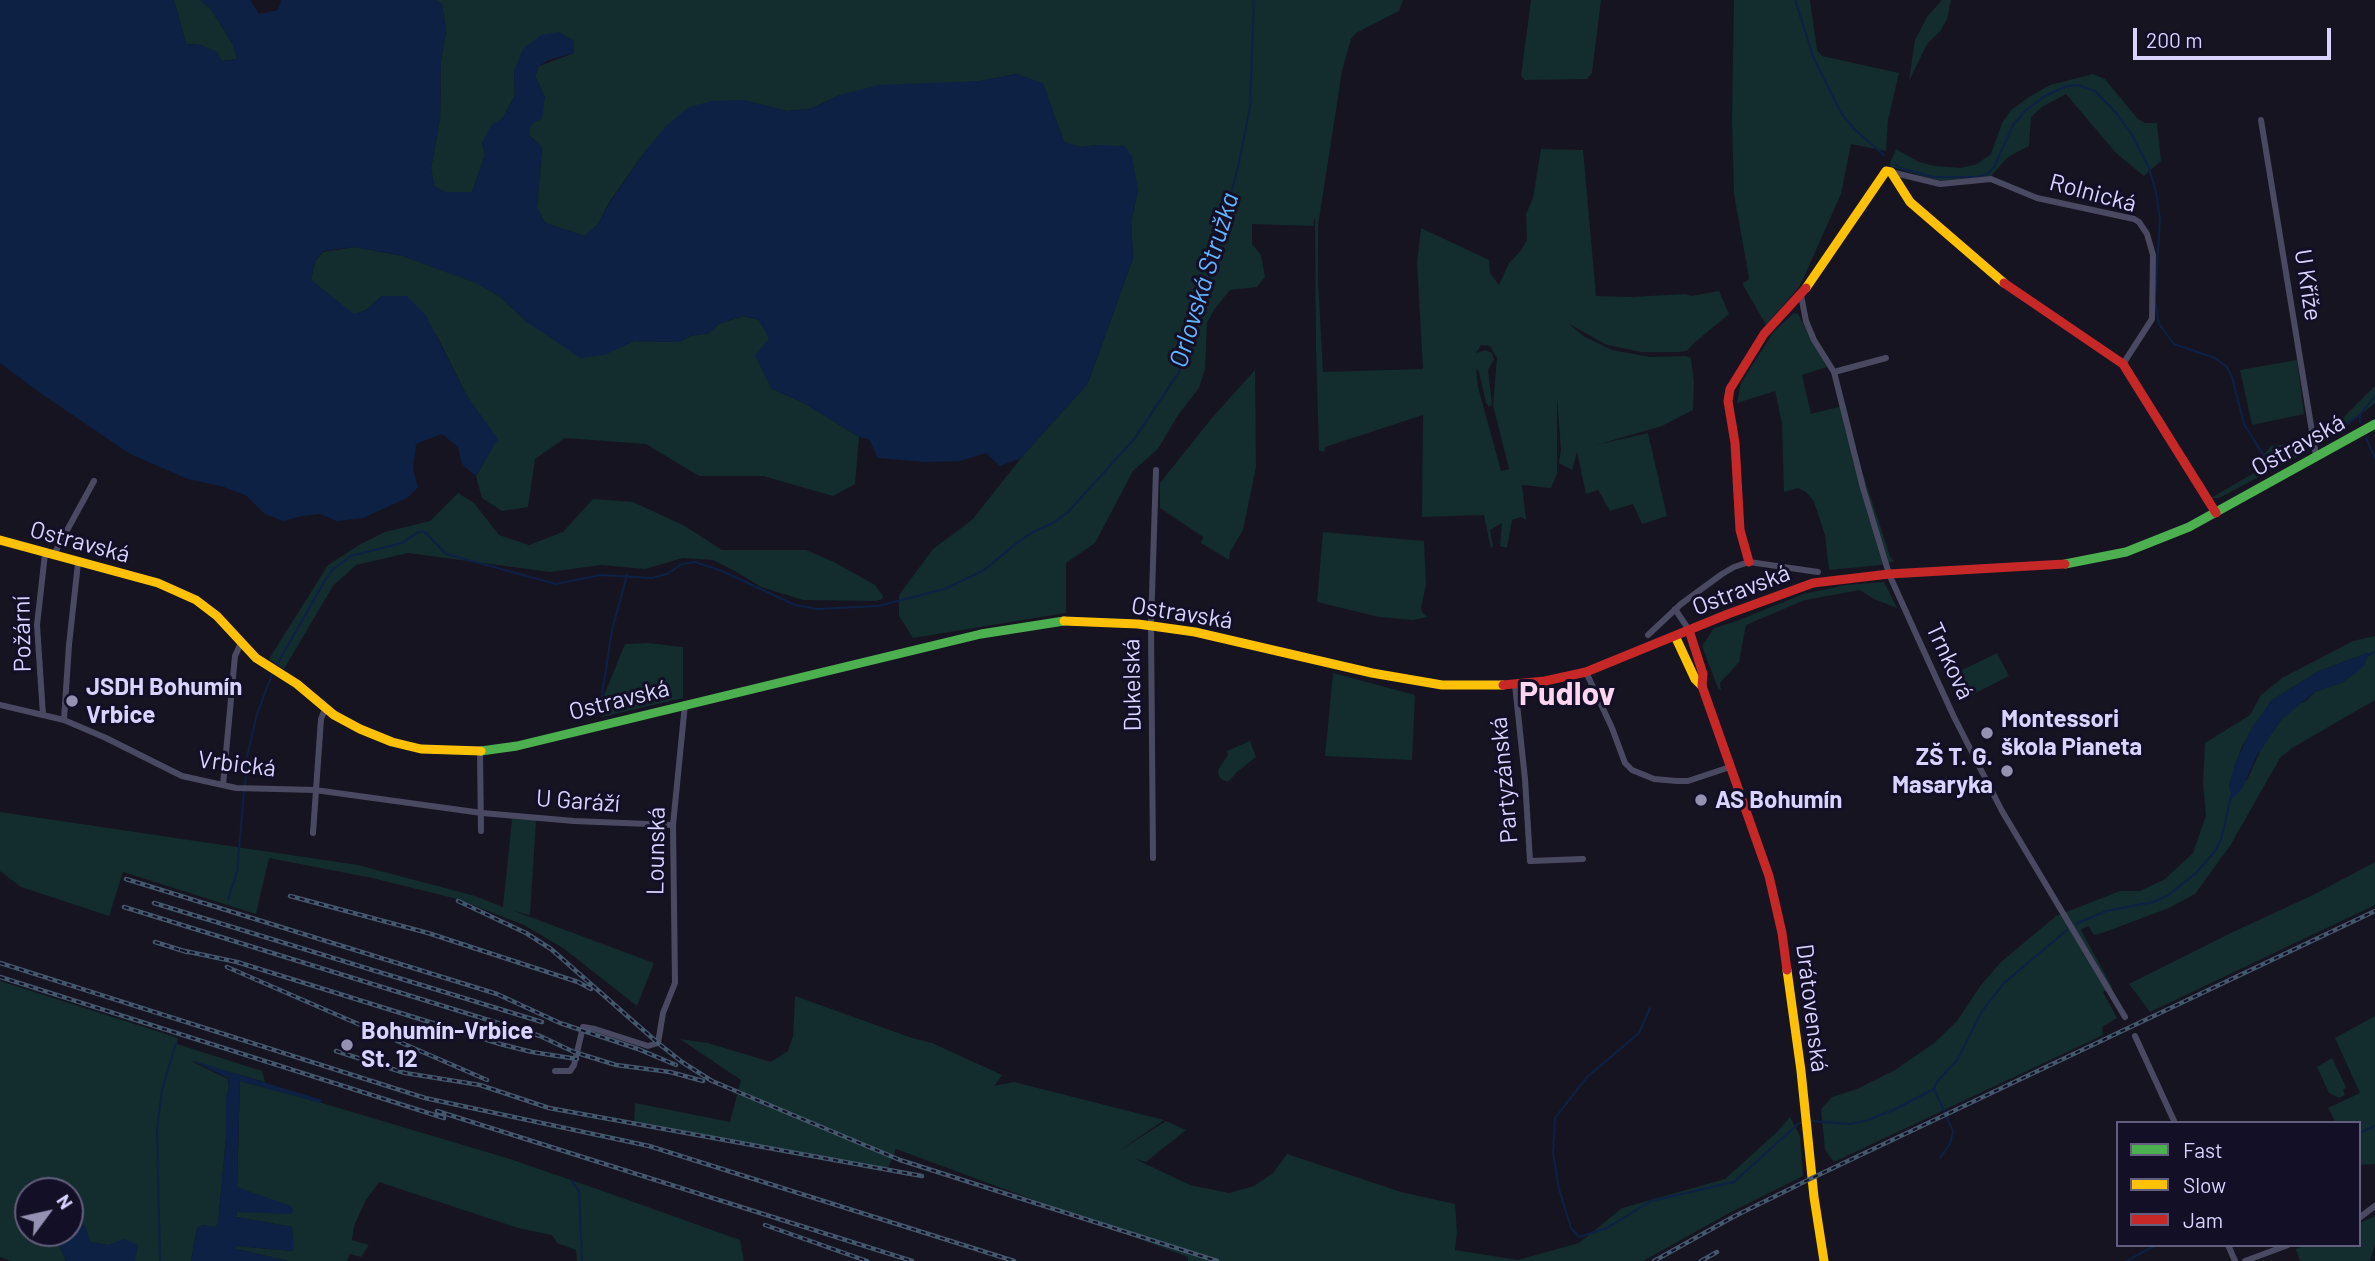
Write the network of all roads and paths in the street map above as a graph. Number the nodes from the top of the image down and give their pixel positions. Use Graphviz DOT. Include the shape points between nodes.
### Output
graph roads {
  1 [pos="2261,120"];
  2 [pos="1891,172"];
  3 [pos="1801,295"];
  4 [pos="1886,359"];
  5 [pos="2123,363"];
  6 [pos="1834,373"];
  7 [pos="2375,424"];
  8 [pos="2316,456"];
  9 [pos="1156,470"];
  10 [pos="94,481"];
  11 [pos="2216,513"];
  12 [pos="0,540"];
  13 [pos="49,555"];
  14 [pos="1749,562"];
  15 [pos="78,563"];
  16 [pos="1818,572"];
  17 [pos="1889,574"];
  18 [pos="1675,609"];
  19 [pos="1151,625"];
  20 [pos="1689,630"];
  21 [pos="1648,635"];
  22 [pos="1675,636"];
  23 [pos="241,643"];
  24 [pos="1586,672"];
  25 [pos="1515,685"];
  26 [pos="1702,686"];
  27 [pos="685,704"];
  28 [pos="0,705"];
  29 [pos="325,709"];
  30 [pos="43,715"];
  31 [pos="64,720"];
  32 [pos="480,751"];
  33 [pos="1730,767"];
  34 [pos="223,785"];
  35 [pos="315,790"];
  36 [pos="481,813"];
  37 [pos="673,825"];
  38 [pos="481,831"];
  39 [pos="313,833"];
  40 [pos="1153,858"];
  41 [pos="1583,859"];
  42 [pos="2125,1017"];
  43 [pos="2135,1036"];
  44 [pos="555,1071"];
  45 [pos="2174,1121"];
  46 [pos="2283,1247"];
  47 [pos="1824,1261"];
  48 [pos="2245,1261"];
  1 -- 8 [label="street, U Kříže"];
  2 -- 3 [label="main road" via="1886,171"];
  2 -- 5 [label="main road" via="1910,202 1968,253 2007,285"];
  2 -- 5 [label="street, Rolnická" via="1940,184 1991,179 2037,198 2139,222 2153,255 2152,320"];
  3 -- 6 [label="street" via="1814,340"];
  3 -- 14 [label="main road" via="1764,334 1729,393 1740,530"];
  4 -- 6 [label="street"];
  5 -- 11 [label="main road"];
  6 -- 17 [label="street, Trnková"];
  7 -- 8 [label="main road, Ostravská"];
  8 -- 11 [label="main road, Ostravská"];
  9 -- 19 [label="street, Dukelská"];
  10 -- 13 [label="street"];
  11 -- 17 [label="main road, Ostravská" via="2161,540 2088,561"];
  12 -- 13 [label="main road, Ostravská"];
  13 -- 15 [label="main road, Ostravská"];
  13 -- 30 [label="street, Požární" via="37,625"];
  14 -- 16 [label="street, Ostravská"];
  14 -- 18 [label="street, Ostravská" via="1722,574"];
  15 -- 23 [label="main road, Ostravská" via="182,593 217,616"];
  15 -- 31 [label="street, Požární"];
  17 -- 20 [label="main road, Ostravská" via="1791,590"];
  17 -- 42 [label="street, Trnková" via="2003,811"];
  18 -- 20 [label="street"];
  18 -- 21 [label="street, Ostravská"];
  19 -- 25 [label="main road, Ostravská" via="1398,678 1442,685"];
  19 -- 27 [label="main road, Ostravská" via="1065,621 1014,627"];
  19 -- 40 [label="street, Dukelská"];
  20 -- 22 [label="main road, Ostravská"];
  20 -- 26 [label="main road, Drátovenská" via="1703,674"];
  22 -- 24 [label="main road, Ostravská"];
  22 -- 26 [label="main road, Drátovenská"];
  23 -- 29 [label="main road, Ostravská"];
  23 -- 34 [label="street" via="234,656"];
  24 -- 25 [label="main road, Ostravská"];
  24 -- 33 [label="street" via="1632,770 1654,779 1677,781"];
  25 -- 41 [label="street, Partyzánská" via="1530,861"];
  26 -- 33 [label="main road, Drátovenská"];
  27 -- 32 [label="main road, Ostravská"];
  27 -- 37 [label="street, Lounská"];
  28 -- 30 [label="street, Vrbická"];
  29 -- 32 [label="main road, Ostravská" via="359,729 406,746"];
  29 -- 35 [label="street"];
  30 -- 31 [label="street, Vrbická"];
  31 -- 34 [label="street, Vrbická" via="182,776"];
  32 -- 36 [label="street"];
  33 -- 47 [label="main road, Drátovenská" via="1769,876 1782,933"];
  34 -- 35 [label="street, Vrbická"];
  35 -- 36 [label="street, Vrbická"];
  35 -- 39 [label="street"];
  36 -- 37 [label="street, U Garáží"];
  36 -- 38 [label="street"];
  37 -- 44 [label="street, Lounská" via="675,983 658,1043 648,1046 583,1027 574,1065 570,1070"];
  43 -- 45 [label="street"];
  46 -- 48 [label="street"];
}
